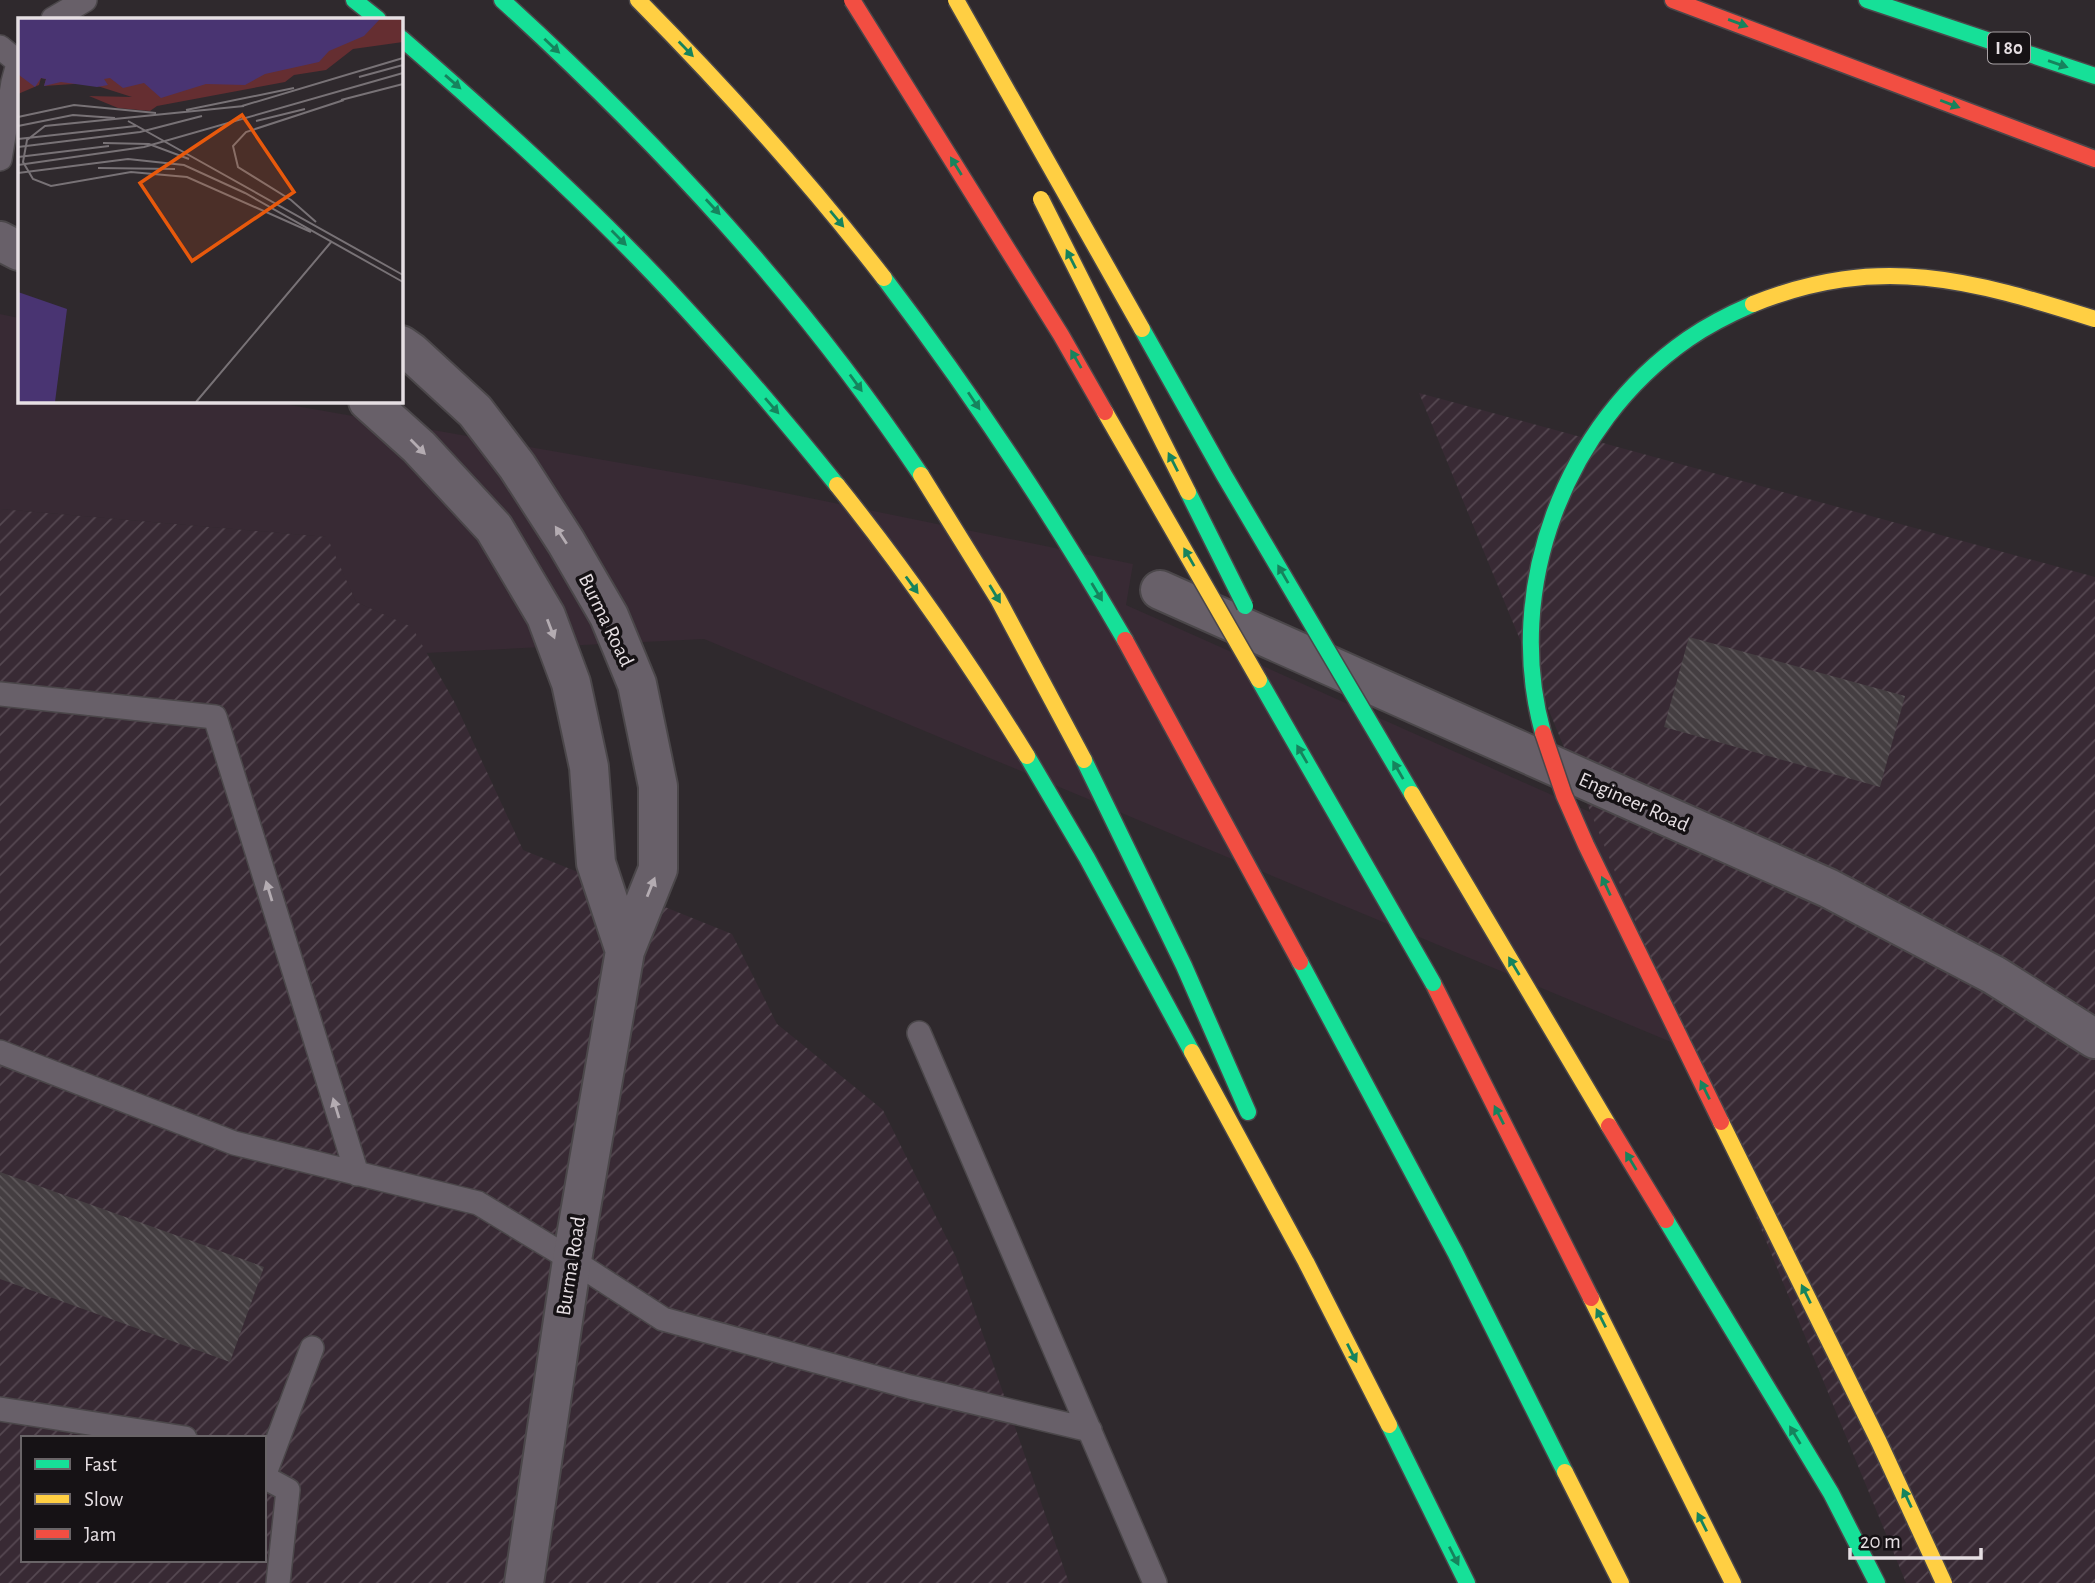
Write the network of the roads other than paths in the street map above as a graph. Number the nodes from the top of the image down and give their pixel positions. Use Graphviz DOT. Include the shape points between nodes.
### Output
graph roads {
  1 [pos="85,0"];
  2 [pos="354,0"];
  3 [pos="502,0"];
  4 [pos="638,0"];
  5 [pos="852,0"];
  6 [pos="950,0"];
  7 [pos="956,0"];
  8 [pos="1673,0"];
  9 [pos="1867,0"];
  10 [pos="55,18"];
  11 [pos="377,18"];
  12 [pos="402,39"];
  13 [pos="0,47"];
  14 [pos="18,60"];
  15 [pos="18,66"];
  16 [pos="2095,76"];
  17 [pos="1007,123"];
  18 [pos="0,159"];
  19 [pos="2095,159"];
  20 [pos="1035,185"];
  21 [pos="18,232"];
  22 [pos="0,235"];
  23 [pos="0,241"];
  24 [pos="18,250"];
  25 [pos="2095,319"];
  26 [pos="402,346"];
  27 [pos="369,402"];
  28 [pos="1160,590"];
  29 [pos="1271,659"];
  30 [pos="0,694"];
  31 [pos="1308,734"];
  32 [pos="625,951"];
  33 [pos="1433,984"];
  34 [pos="919,1033"];
  35 [pos="2095,1039"];
  36 [pos="0,1052"];
  37 [pos="1255,1129"];
  38 [pos="1265,1154"];
  39 [pos="357,1174"];
  40 [pos="572,1260"];
  41 [pos="1321,1292"];
  42 [pos="312,1348"];
  43 [pos="0,1409"];
  44 [pos="1090,1430"];
  45 [pos="172,1436"];
  46 [pos="266,1472"];
  47 [pos="266,1478"];
  48 [pos="278,1583"];
  49 [pos="524,1583"];
  50 [pos="1155,1583"];
  51 [pos="1467,1583"];
  52 [pos="1621,1583"];
  53 [pos="1733,1583"];
  54 [pos="1877,1583"];
  55 [pos="1944,1583"];
  1 -- 10 [label="lane"];
  2 -- 11 [label="highway"];
  3 -- 37 [label="highway, one-way" via="608,99 718,212 839,360 893,435 990,586 1043,679 1174,940"];
  4 -- 52 [label="highway, one-way" via="720,84 846,230 961,382 1067,542 1164,709 1391,1132"];
  33 -- 5 [label="highway, one-way, bridge" via="1061,335"];
  6 -- 17 [label="highway"];
  54 -- 7 [label="highway, one-way, bridge" via="1831,1493 1224,475"];
  8 -- 19 [label="highway, one-way"];
  9 -- 16 [label="highway, I 80, one-way"];
  12 -- 41 [label="highway, one-way" via="519,141 654,274 780,415 918,593 1056,804"];
  13 -- 14 [label="lane"];
  15 -- 18 [label="lane"];
  29 -- 20 [label="highway, one-way, bridge"];
  21 -- 22 [label="street"];
  23 -- 24 [label="street"];
  55 -- 25 [label="highway, one-way, bridge" via="1879,1440 1572,812 1536,706 1530,619 1536,576 1560,494 1604,419 1662,359 1728,316 1776,296 1836,280 1909,275 1979,284"];
  32 -- 26 [label="street, Burma Road, one-way" via="658,869 658,786 637,684 609,616 517,466 475,411"];
  27 -- 32 [label="street, Burma Road, one-way" via="419,447 494,528 546,616 572,682 589,767 596,863"];
  28 -- 35 [label="street, Engineer Road" via="1828,888 1994,975"];
  39 -- 30 [label="lane, one-way" via="215,717"];
  31 -- 33 [label="highway, bridge"];
  32 -- 40 [label="street, Burma Road"];
  53 -- 33 [label="highway, one-way"];
  34 -- 44 [label="lane"];
  36 -- 39 [label="lane" via="234,1143"];
  38 -- 41 [label="highway"];
  39 -- 40 [label="lane" via="478,1203"];
  40 -- 44 [label="lane" via="663,1319 910,1387"];
  40 -- 49 [label="street, Burma Road"];
  41 -- 51 [label="highway, one-way"];
  42 -- 46 [label="lane"];
  43 -- 45 [label="lane"];
  44 -- 50 [label="lane"];
  47 -- 48 [label="lane" via="288,1490"];
}
